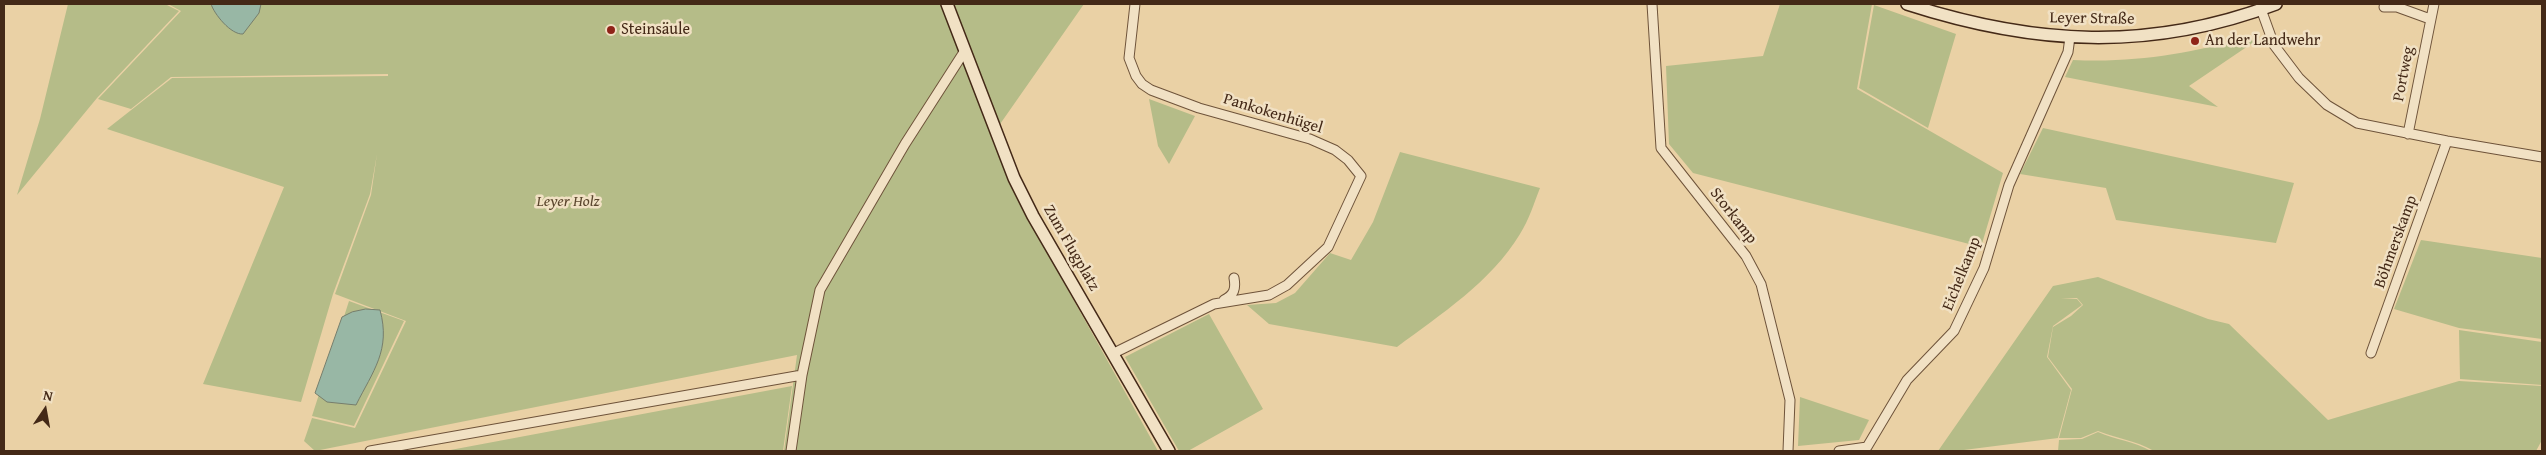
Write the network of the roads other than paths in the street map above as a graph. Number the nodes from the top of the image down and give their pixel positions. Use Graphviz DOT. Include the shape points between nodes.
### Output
graph roads {
  1 [pos="947,4"];
  2 [pos="1135,4"];
  3 [pos="1652,4"];
  4 [pos="1907,4"];
  5 [pos="2276,4"];
  6 [pos="2434,4"];
  7 [pos="2384,7"];
  8 [pos="2261,9"];
  9 [pos="2430,19"];
  10 [pos="2070,37"];
  11 [pos="964,52"];
  12 [pos="2408,134"];
  13 [pos="2447,141"];
  14 [pos="2542,157"];
  15 [pos="1234,278"];
  16 [pos="1223,301"];
  17 [pos="1114,353"];
  18 [pos="2371,353"];
  19 [pos="802,375"];
  20 [pos="370,451"];
  21 [pos="791,451"];
  22 [pos="1168,451"];
  23 [pos="1788,451"];
  24 [pos="1839,451"];
  1 -- 11 [label="street, Zum Flugplatz"];
  2 -- 16 [label="street, Pankokenhügel" via="1129,58 1142,84 1198,108 1318,142 1348,160 1361,176 1328,247 1300,275 1269,295"];
  3 -- 23 [label="street, Storkamp" via="1661,148 1746,256 1761,284 1790,400"];
  4 -- 10 [label="street, Leyer Straße" via="1970,21"];
  5 -- 8 [label="street, Leyer Straße"];
  6 -- 9 [label="street, Portweg"];
  7 -- 9 [label="street" via="2397,7"];
  8 -- 10 [label="street, Leyer Straße" via="2194,29 2145,37"];
  8 -- 12 [label="street" via="2279,52 2299,78 2327,105 2357,123"];
  9 -- 12 [label="street, Portweg"];
  10 -- 24 [label="street, Eichelkamp" via="2068,52 2009,185 1984,268 1954,331 1907,380 1867,447"];
  11 -- 17 [label="street, Zum Flugplatz" via="1014,178"];
  11 -- 19 [label="street" via="905,144 820,290"];
  12 -- 13 [label="street"];
  13 -- 14 [label="street"];
  13 -- 18 [label="street, Böhmerskamp"];
  15 -- 16 [label="street" via="1232,296"];
  16 -- 17 [label="street, Pankokenhügel"];
  17 -- 22 [label="street, Zum Flugplatz"];
  19 -- 20 [label="street"];
  19 -- 21 [label="street"];
}
